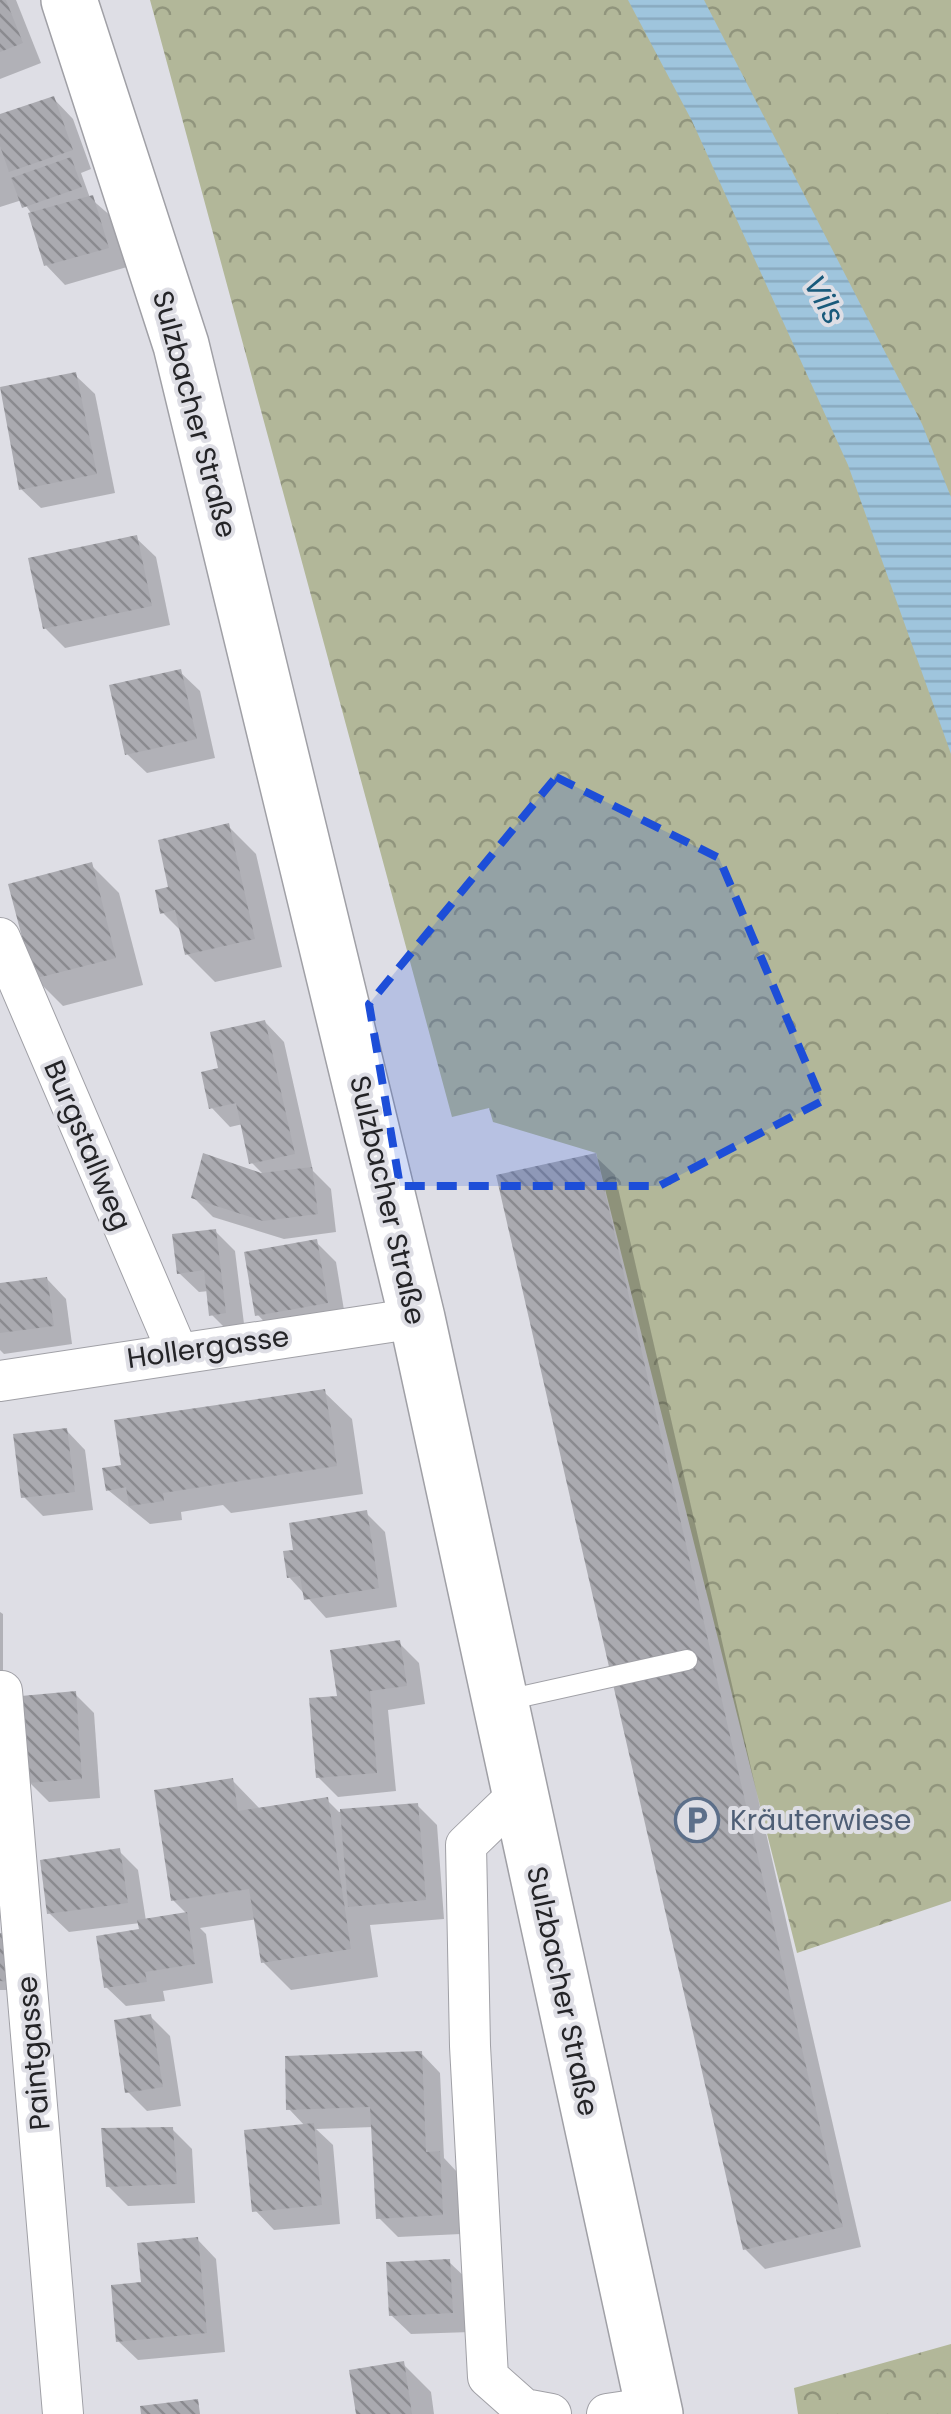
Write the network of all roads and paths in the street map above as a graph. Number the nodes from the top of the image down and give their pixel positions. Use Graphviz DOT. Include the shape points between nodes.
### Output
graph roads {
  1 [pos="70,0"];
  2 [pos="0,938"];
  3 [pos="417,1318"];
  4 [pos="177,1351"];
  5 [pos="0,1381"];
  6 [pos="688,1660"];
  7 [pos="2,1692"];
  8 [pos="500,1702"];
  9 [pos="521,1792"];
  10 [pos="490,2396"];
  11 [pos="639,2412"];
  12 [pos="62,2414"];
  13 [pos="551,2414"];
  1 -- 3 [label="main road, Sulzbacher Straße" via="181,345"];
  2 -- 4 [label="street, Burgstallweg"];
  3 -- 4 [label="street, Hollergasse"];
  3 -- 8 [label="main road, Sulzbacher Straße"];
  4 -- 5 [label="street, Hollergasse"];
  6 -- 8 [label="lane"];
  7 -- 12 [label="street, Paintgasse"];
  8 -- 9 [label="main road, Sulzbacher Straße"];
  9 -- 10 [label="street" via="466,1845"];
  9 -- 11 [label="main road, Sulzbacher Straße"];
  10 -- 13 [label="street"];
}
